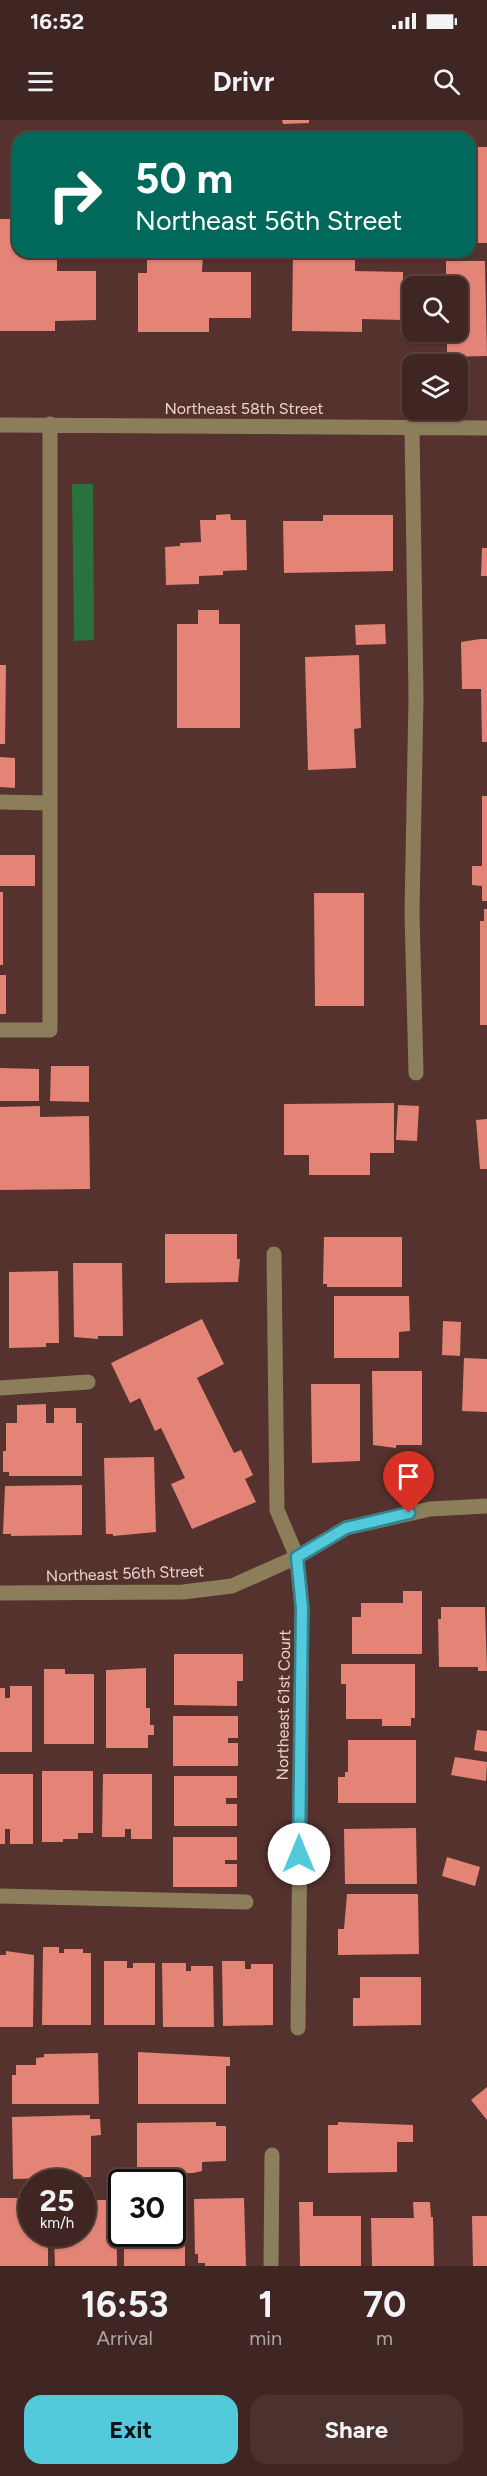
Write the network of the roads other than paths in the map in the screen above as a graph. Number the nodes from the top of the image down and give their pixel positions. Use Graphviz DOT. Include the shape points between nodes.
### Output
graph roads {
  1 [pos="50,424"];
  2 [pos="0,425"];
  3 [pos="412,428"];
  4 [pos="487,428"];
  5 [pos="0,802"];
  6 [pos="49,803"];
  7 [pos="0,1030"];
  8 [pos="416,1073"];
  9 [pos="274,1254"];
  10 [pos="88,1382"];
  11 [pos="0,1388"];
  12 [pos="487,1506"];
  13 [pos="297,1557"];
  14 [pos="0,1593"];
  15 [pos="0,1896"];
  16 [pos="246,1902"];
  17 [pos="298,2028"];
  18 [pos="272,2155"];
  19 [pos="272,2266"];
  1 -- 2 [label="street, Northeast 58th Street"];
  1 -- 3 [label="street, Northeast 58th Street"];
  1 -- 6 [label="street"];
  3 -- 4 [label="street, Northeast 58th Street"];
  3 -- 8 [label="street" via="416,697 412,914"];
  5 -- 6 [label="street"];
  6 -- 7 [label="street" via="50,1030"];
  9 -- 13 [label="street, Northeast 61st Court" via="278,1510"];
  10 -- 11 [label="street"];
  12 -- 13 [label="street, Northeast 56th Street" via="430,1509 346,1528"];
  13 -- 14 [label="street, Northeast 56th Street" via="232,1586 202,1590"];
  13 -- 17 [label="street, Northeast 61st Court" via="302,1608"];
  15 -- 16 [label="street"];
  18 -- 19 [label="street"];
}
